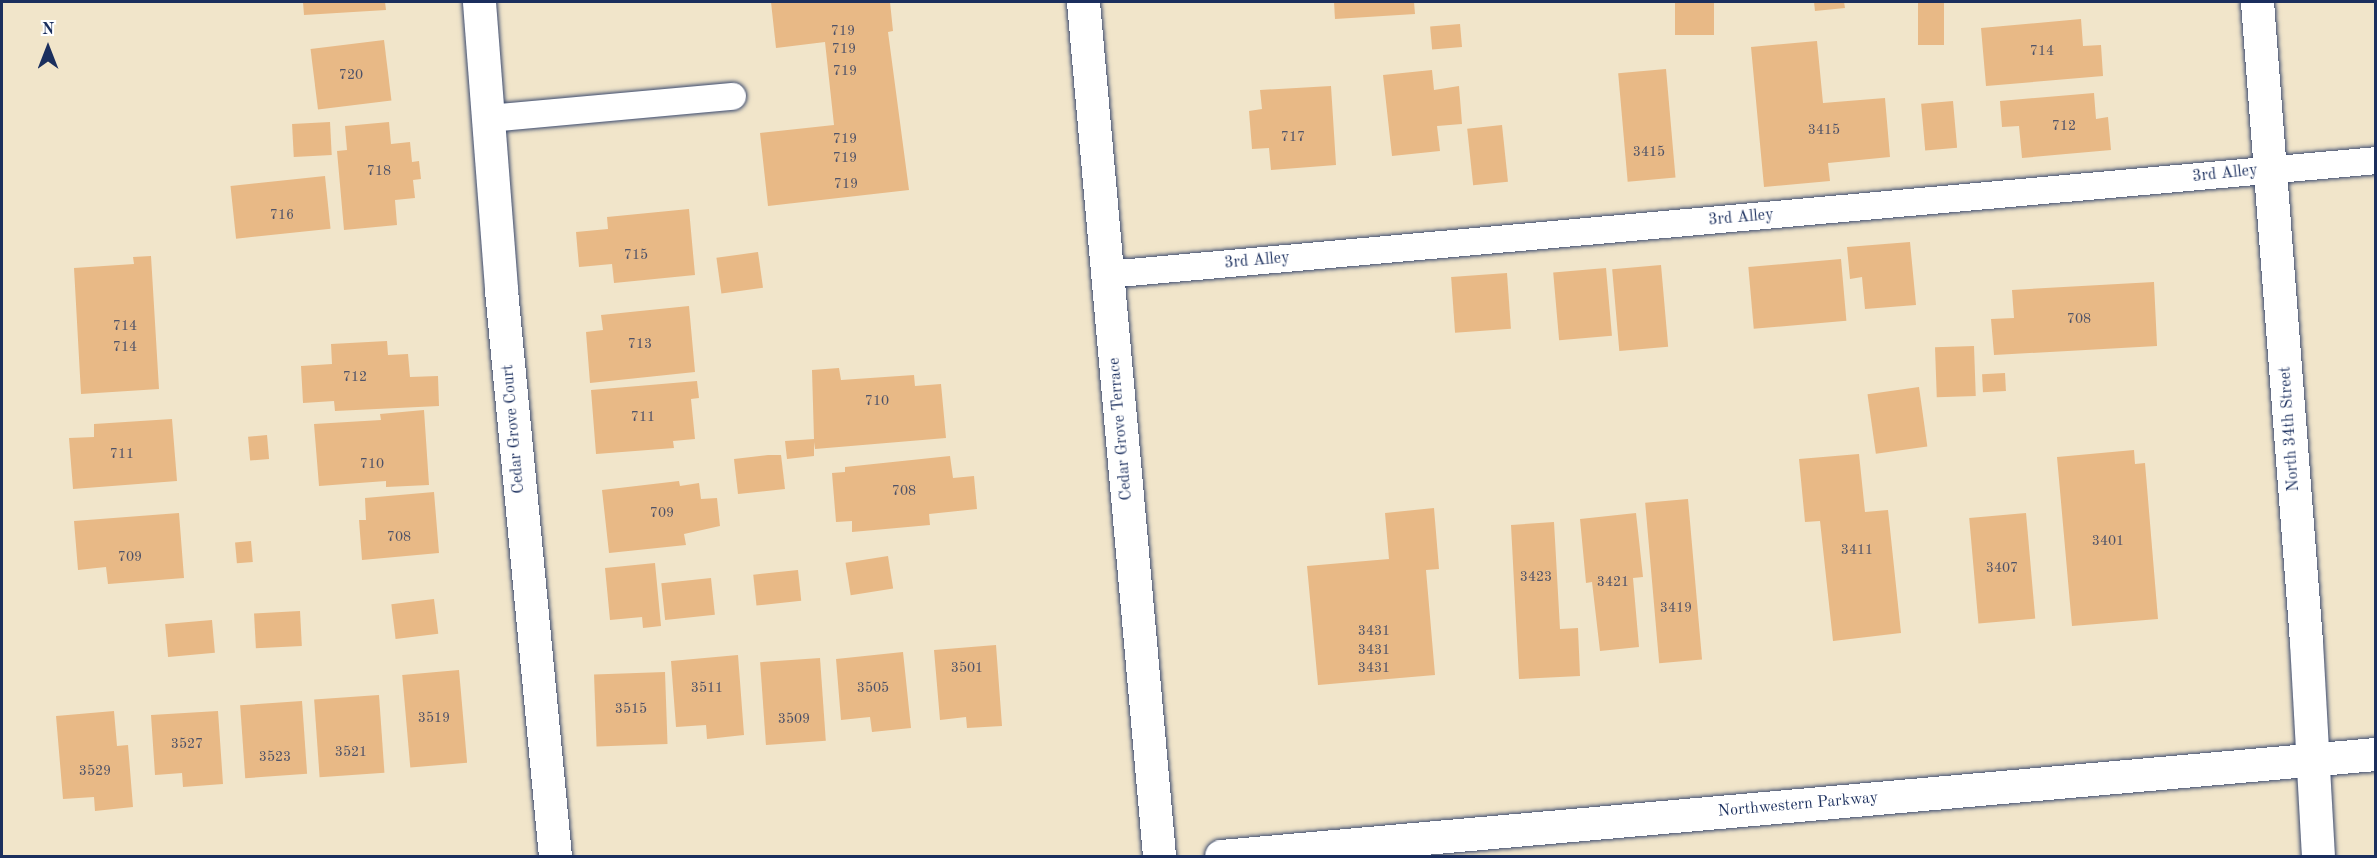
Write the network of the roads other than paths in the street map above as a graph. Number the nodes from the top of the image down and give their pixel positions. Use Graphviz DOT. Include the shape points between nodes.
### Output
graph roads {
  1 [pos="479,2"];
  2 [pos="1083,2"];
  3 [pos="2257,2"];
  4 [pos="732,96"];
  5 [pos="488,118"];
  6 [pos="2376,160"];
  7 [pos="2271,169"];
  8 [pos="1107,274"];
  9 [pos="2376,754"];
  10 [pos="2311,760"];
  11 [pos="555,856"];
  12 [pos="1159,856"];
  13 [pos="1221,856"];
  14 [pos="2318,856"];
  1 -- 5 [label="street, Cedar Grove Court"];
  2 -- 8 [label="street, Cedar Grove Terrace"];
  3 -- 7 [label="street, North 34th Street"];
  4 -- 5 [label="lane"];
  5 -- 11 [label="street, Cedar Grove Court"];
  6 -- 7 [label="lane, 3rd Alley"];
  7 -- 8 [label="lane, 3rd Alley"];
  7 -- 10 [label="street, North 34th Street"];
  8 -- 12 [label="street, Cedar Grove Terrace"];
  9 -- 10 [label="street, Northwestern Parkway"];
  10 -- 13 [label="street, Northwestern Parkway"];
  10 -- 14 [label="street, North 34th Street"];
}
